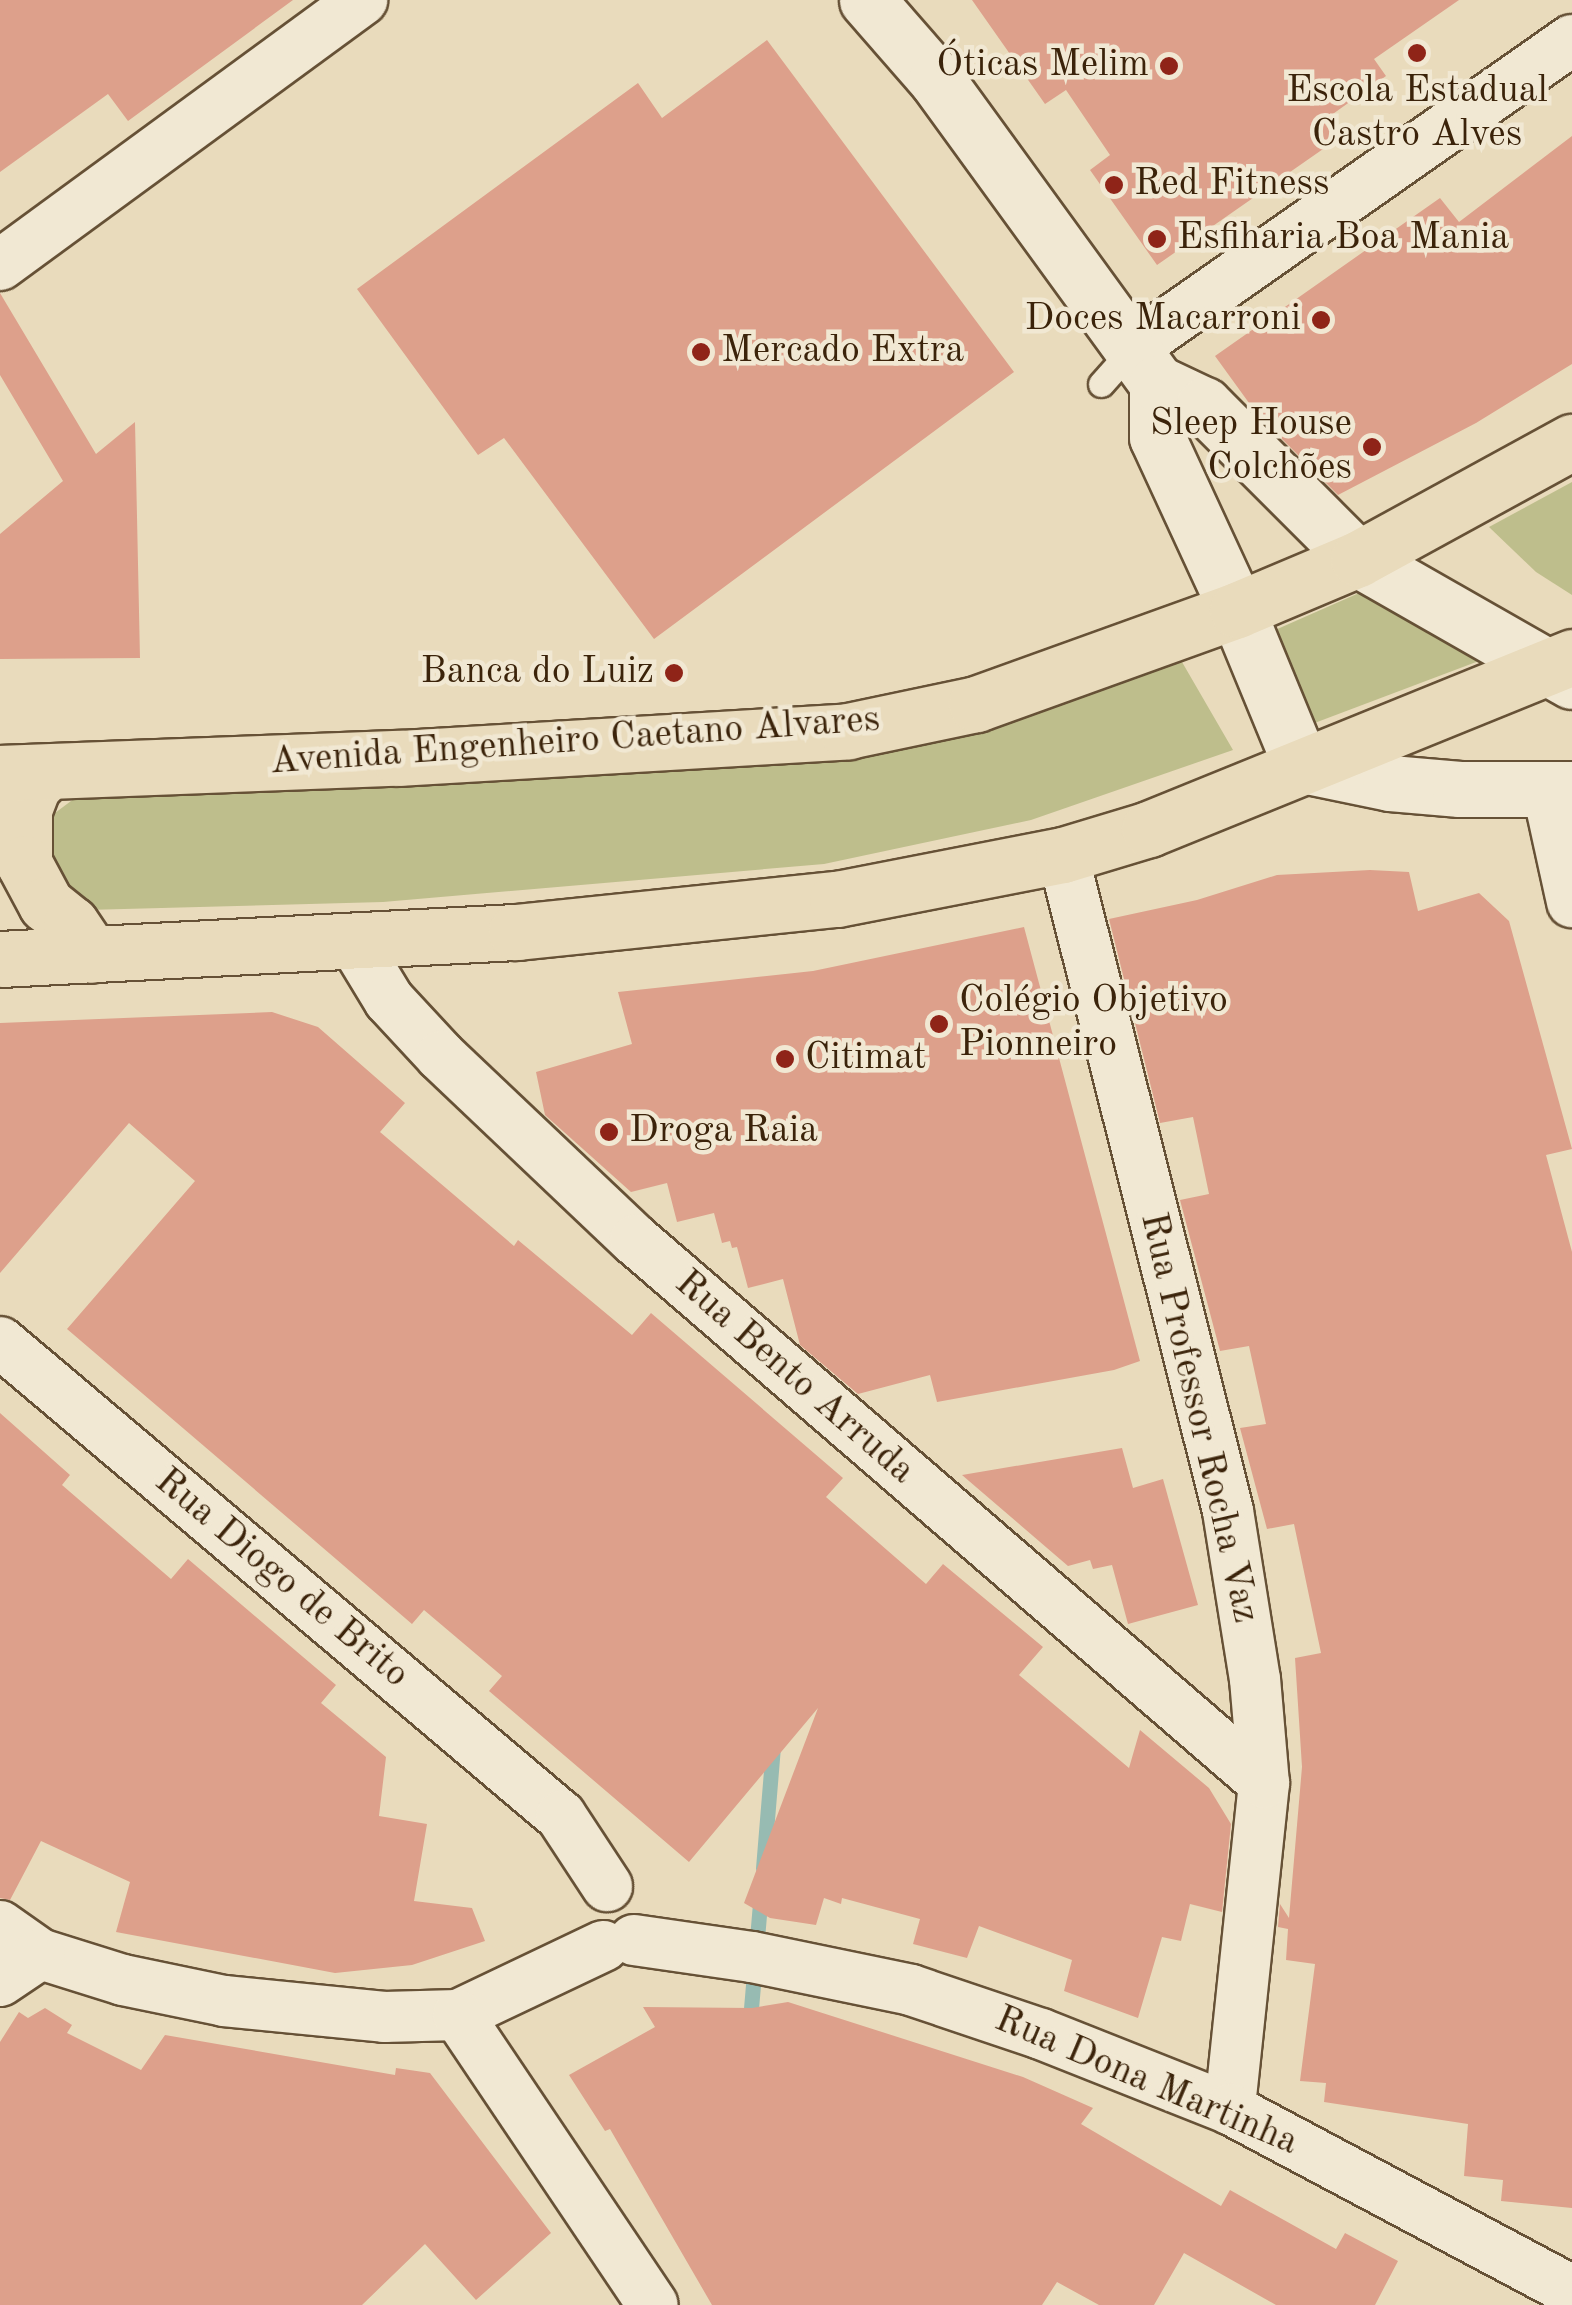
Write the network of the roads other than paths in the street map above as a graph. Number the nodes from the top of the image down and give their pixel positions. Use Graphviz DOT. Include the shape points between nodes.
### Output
graph roads {
  1 [pos="362,0"];
  2 [pos="867,0"];
  3 [pos="1572,40"];
  4 [pos="0,265"];
  5 [pos="1130,372"];
  6 [pos="1572,442"];
  7 [pos="1358,559"];
  8 [pos="1238,610"];
  9 [pos="1565,669"];
  10 [pos="1308,766"];
  11 [pos="24,773"];
  12 [pos="1559,789"];
  13 [pos="1063,855"];
  14 [pos="1572,902"];
  15 [pos="355,944"];
  16 [pos="92,955"];
  17 [pos="0,959"];
  18 [pos="0,1342"];
  19 [pos="1264,1783"];
  20 [pos="609,1918"];
  21 [pos="0,1926"];
  22 [pos="20,1968"];
  23 [pos="458,2016"];
  24 [pos="1230,2109"];
  25 [pos="1572,2290"];
  26 [pos="653,2305"];
  1 -- 4 [label="street"];
  2 -- 5 [label="main road" via="936,79"];
  3 -- 5 [label="street"];
  5 -- 7 [label="main road" via="1204,405"];
  5 -- 8 [label="main road"];
  6 -- 7 [label="main road, Avenida Engenheiro Caetano Alvares"];
  7 -- 8 [label="main road, Avenida Engenheiro Caetano Alvares"];
  7 -- 9 [label="main road"];
  8 -- 10 [label="main road" via="1294,748"];
  8 -- 11 [label="main road, Avenida Engenheiro Caetano Alvares" via="976,704 848,731"];
  9 -- 10 [label="main road"];
  10 -- 12 [label="main road" via="1390,783"];
  10 -- 13 [label="main road" via="1149,830"];
  11 -- 16 [label="main road" via="32,786 24,810 24,864 46,904 71,924"];
  12 -- 14 [label="street"];
  13 -- 15 [label="main road" via="838,899"];
  13 -- 19 [label="street, Rua Professor Rocha Vaz" via="1228,1511"];
  15 -- 16 [label="main road"];
  15 -- 19 [label="street, Rua Bento Arruda" via="389,1000 428,1042 634,1240"];
  16 -- 17 [label="main road"];
  18 -- 20 [label="street, Rua Diogo de Brito" via="561,1816"];
  19 -- 24 [label="street, Rua Professor Rocha Vaz"];
  20 -- 23 [label="street"];
  20 -- 24 [label="street, Rua Dona Martinha" via="912,1990"];
  21 -- 22 [label="street"];
  22 -- 23 [label="street" via="224,2000 384,2017"];
  23 -- 26 [label="street"];
  24 -- 25 [label="street, Rua Dona Martinha"];
}
